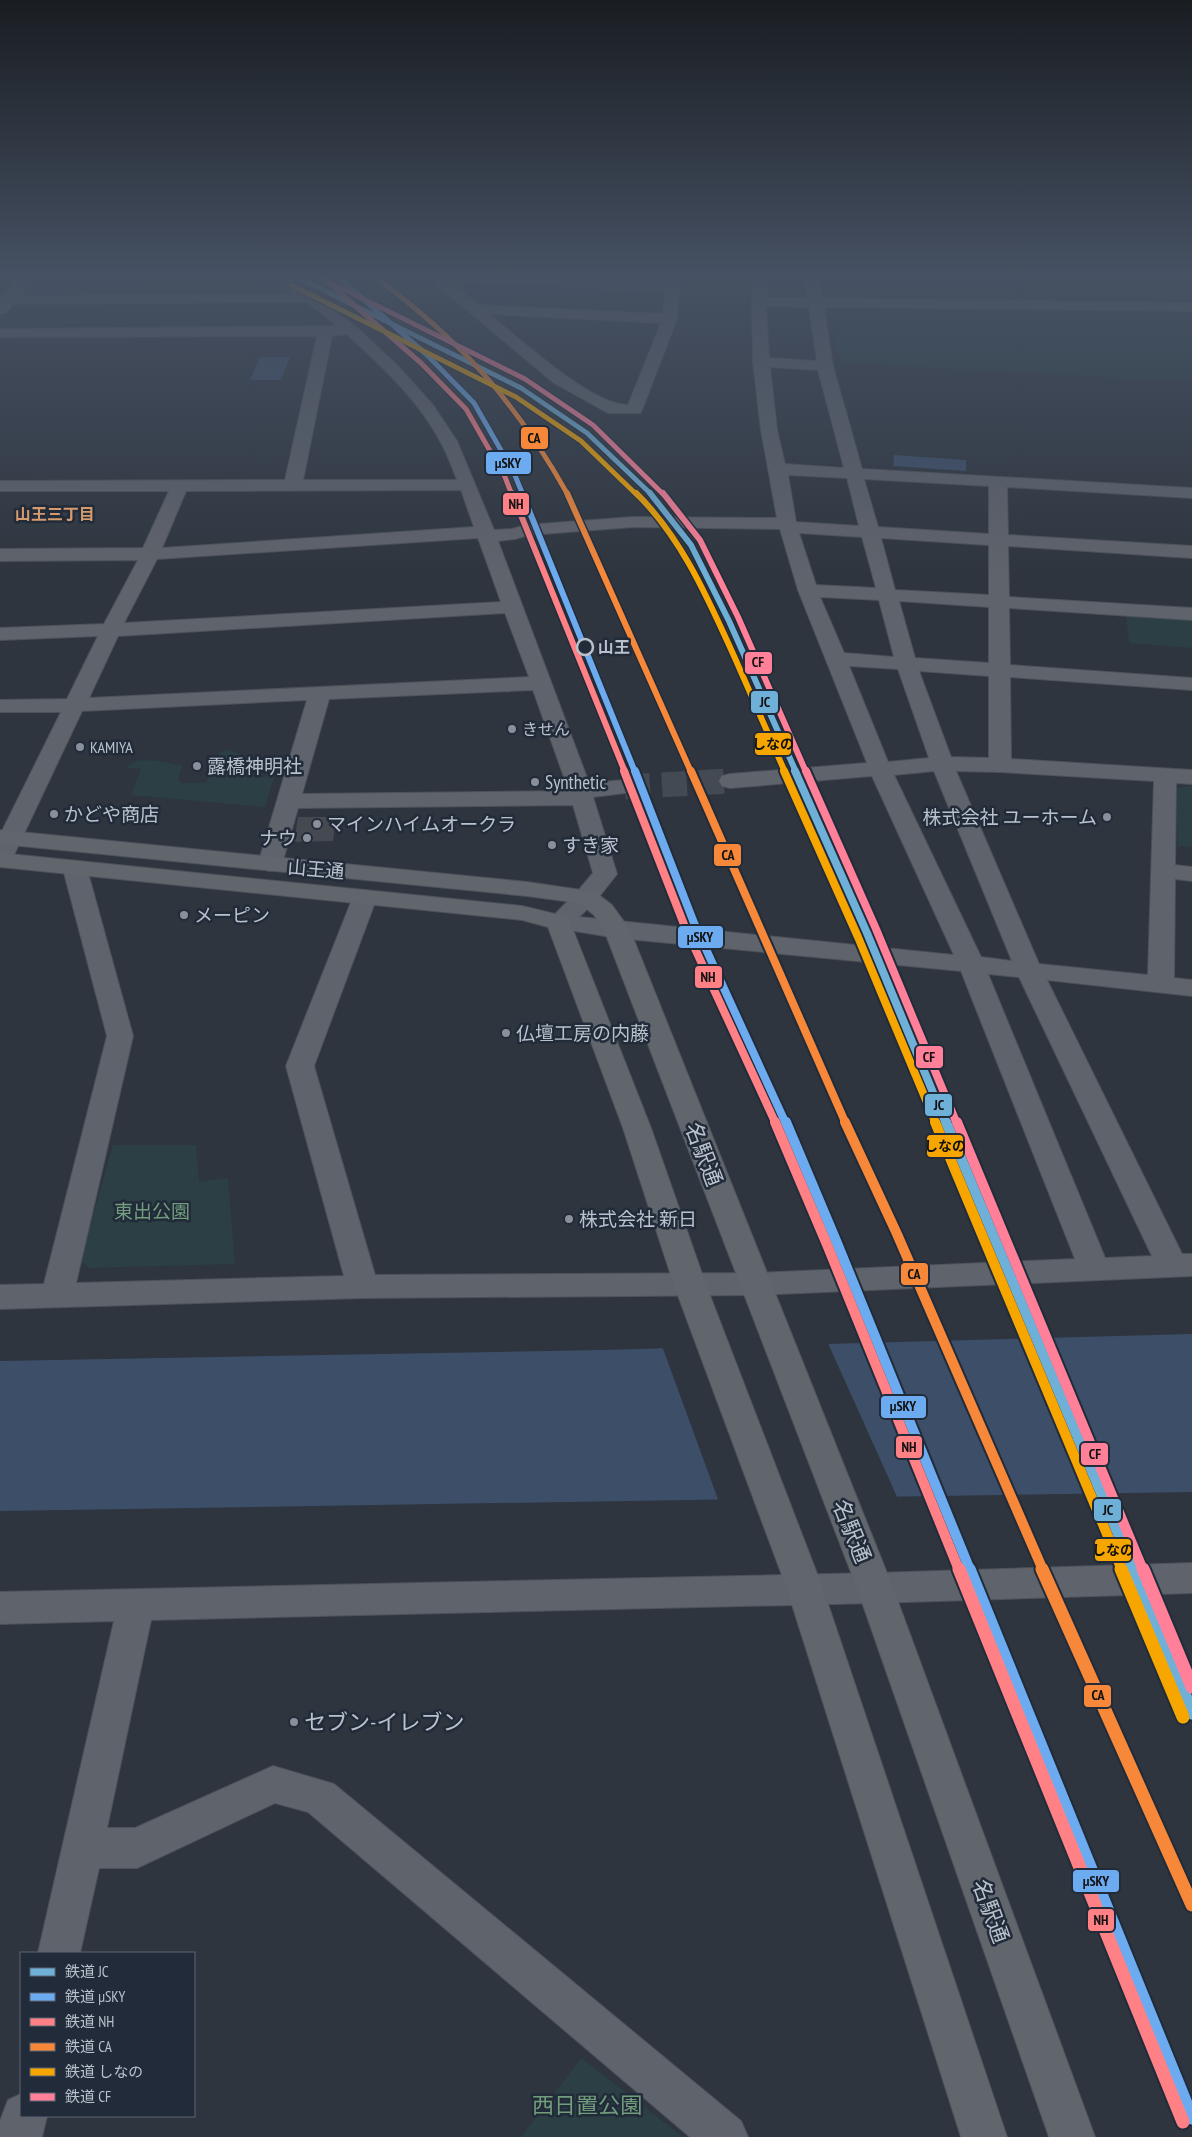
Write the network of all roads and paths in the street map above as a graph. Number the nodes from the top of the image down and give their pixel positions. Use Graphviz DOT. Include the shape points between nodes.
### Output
graph roads {
  1 [pos="316,376"];
  2 [pos="398,376"];
  3 [pos="555,376"];
  4 [pos="648,376"];
  5 [pos="763,376"];
  6 [pos="828,376"];
  7 [pos="778,469"];
  8 [pos="855,473"];
  9 [pos="998,482"];
  10 [pos="180,485"];
  11 [pos="293,485"];
  12 [pos="468,485"];
  13 [pos="0,486"];
  14 [pos="1192,493"];
  15 [pos="788,525"];
  16 [pos="869,532"];
  17 [pos="486,534"];
  18 [pos="999,541"];
  19 [pos="1192,552"];
  20 [pos="150,554"];
  21 [pos="0,555"];
  22 [pos="808,590"];
  23 [pos="886,593"];
  24 [pos="1000,602"];
  25 [pos="512,607"];
  26 [pos="1192,614"];
  27 [pos="111,630"];
  28 [pos="0,634"];
  29 [pos="838,659"];
  30 [pos="906,664"];
  31 [pos="1000,670"];
  32 [pos="541,683"];
  33 [pos="1192,684"];
  34 [pos="320,693"];
  35 [pos="75,705"];
  36 [pos="0,706"];
  37 [pos="942,764"];
  38 [pos="1000,766"];
  39 [pos="880,769"];
  40 [pos="1165,775"];
  41 [pos="1192,777"];
  42 [pos="730,781"];
  43 [pos="625,787"];
  44 [pos="581,794"];
  45 [pos="287,801"];
  46 [pos="6,838"];
  47 [pos="0,860"];
  48 [pos="270,864"];
  49 [pos="75,868"];
  50 [pos="1164,871"];
  51 [pos="1192,874"];
  52 [pos="365,896"];
  53 [pos="586,897"];
  54 [pos="560,922"];
  55 [pos="617,930"];
  56 [pos="970,964"];
  57 [pos="1029,970"];
  58 [pos="1161,984"];
  59 [pos="1192,988"];
  60 [pos="1182,1265"];
  61 [pos="1094,1269"];
  62 [pos="754,1284"];
  63 [pos="690,1285"];
  64 [pos="363,1288"];
  65 [pos="57,1296"];
  66 [pos="0,1297"];
  67 [pos="1192,1578"];
  68 [pos="875,1588"];
  69 [pos="805,1589"];
  70 [pos="136,1604"];
  71 [pos="0,1608"];
  72 [pos="83,1848"];
  73 [pos="59,1952"];
  74 [pos="24,2117"];
  75 [pos="19,2137"];
  76 [pos="725,2137"];
  77 [pos="984,2137"];
  78 [pos="1072,2137"];
  1 -- 11 [label="street"];
  2 -- 12 [label="street" via="427,408 449,441"];
  3 -- 4 [label="street" via="614,410 634,410"];
  5 -- 7 [label="street" via="769,430"];
  6 -- 8 [label="street"];
  7 -- 8 [label="street"];
  7 -- 15 [label="street"];
  8 -- 9 [label="street"];
  8 -- 16 [label="street"];
  9 -- 14 [label="street"];
  9 -- 18 [label="street"];
  10 -- 11 [label="street"];
  10 -- 13 [label="street"];
  10 -- 20 [label="street"];
  11 -- 12 [label="street"];
  12 -- 17 [label="street"];
  15 -- 16 [label="street"];
  15 -- 17 [label="street" via="633,522"];
  15 -- 22 [label="street"];
  16 -- 18 [label="street"];
  16 -- 23 [label="street"];
  17 -- 20 [label="street"];
  17 -- 25 [label="street"];
  18 -- 19 [label="street"];
  18 -- 24 [label="street"];
  20 -- 21 [label="street"];
  20 -- 27 [label="street"];
  22 -- 23 [label="street"];
  22 -- 29 [label="street"];
  23 -- 24 [label="street"];
  23 -- 30 [label="street"];
  24 -- 26 [label="street"];
  24 -- 31 [label="street"];
  25 -- 27 [label="street"];
  25 -- 32 [label="street"];
  27 -- 28 [label="street"];
  27 -- 35 [label="street"];
  29 -- 30 [label="street"];
  29 -- 39 [label="street"];
  30 -- 31 [label="street"];
  30 -- 37 [label="street"];
  31 -- 33 [label="street"];
  31 -- 38 [label="street"];
  32 -- 34 [label="street"];
  32 -- 44 [label="street"];
  34 -- 35 [label="street"];
  34 -- 45 [label="street"];
  35 -- 36 [label="street"];
  35 -- 46 [label="street"];
  37 -- 38 [label="street"];
  37 -- 39 [label="street"];
  37 -- 57 [label="street"];
  38 -- 40 [label="street"];
  39 -- 42 [label="street"];
  39 -- 56 [label="street"];
  40 -- 41 [label="street"];
  40 -- 50 [label="street"];
  43 -- 44 [label="street"];
  44 -- 45 [label="street"];
  44 -- 53 [label="street" via="605,874"];
  45 -- 48 [label="street"];
  46 -- 47 [label="street"];
  46 -- 48 [label="main road, 山王通"];
  47 -- 49 [label="main road, 山王通"];
  48 -- 53 [label="main road, 山王通"];
  49 -- 52 [label="main road, 山王通"];
  49 -- 65 [label="street" via="120,1036"];
  50 -- 51 [label="street"];
  50 -- 58 [label="street"];
  52 -- 54 [label="main road, 山王通" via="522,913"];
  52 -- 64 [label="street" via="300,1066"];
  53 -- 54 [label="street"];
  53 -- 55 [label="main road" via="603,910"];
  54 -- 55 [label="street"];
  54 -- 63 [label="main road" via="638,1128"];
  55 -- 56 [label="street"];
  55 -- 62 [label="main road, 名駅通"];
  56 -- 57 [label="street"];
  56 -- 61 [label="street"];
  57 -- 58 [label="street"];
  57 -- 60 [label="street"];
  58 -- 59 [label="street"];
  60 -- 61 [label="street"];
  61 -- 62 [label="street"];
  62 -- 63 [label="street"];
  62 -- 68 [label="main road, 名駅通"];
  63 -- 64 [label="street"];
  63 -- 69 [label="main road"];
  64 -- 65 [label="street"];
  65 -- 66 [label="street"];
  67 -- 68 [label="street"];
  68 -- 69 [label="street"];
  68 -- 78 [label="main road, 名駅通"];
  69 -- 70 [label="street"];
  69 -- 77 [label="main road"];
  70 -- 71 [label="street"];
  70 -- 72 [label="street"];
  72 -- 73 [label="street"];
  72 -- 76 [label="street" via="137,1848 273,1784 320,1797"];
  74 -- 75 [label="street"];
}
